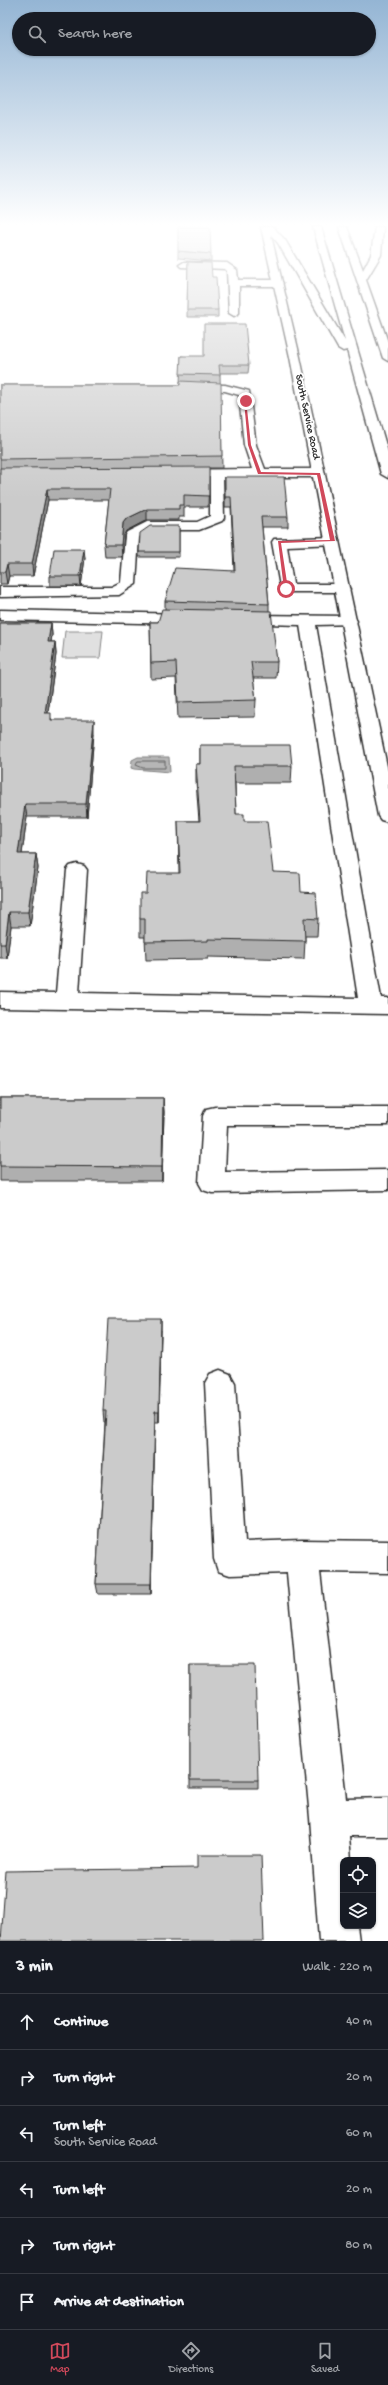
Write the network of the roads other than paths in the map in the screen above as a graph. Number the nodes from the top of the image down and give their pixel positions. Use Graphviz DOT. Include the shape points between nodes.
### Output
graph roads {
  1 [pos="285,318"];
  2 [pos="325,318"];
  3 [pos="342,318"];
  4 [pos="374,318"];
  5 [pos="388,358"];
  6 [pos="357,370"];
  7 [pos="182,387"];
  8 [pos="164,473"];
  9 [pos="216,473"];
  10 [pos="318,473"];
  11 [pos="260,474"];
  12 [pos="388,474"];
  13 [pos="332,541"];
  14 [pos="342,589"];
  15 [pos="0,592"];
  16 [pos="348,614"];
  17 [pos="0,615"];
  18 [pos="207,619"];
  19 [pos="230,620"];
  20 [pos="307,621"];
  21 [pos="388,816"];
  22 [pos="77,870"];
  23 [pos="0,1000"];
  24 [pos="67,1001"];
  25 [pos="379,1006"];
  26 [pos="388,1116"];
  27 [pos="388,1180"];
  28 [pos="220,1383"];
  29 [pos="302,1556"];
  30 [pos="388,1556"];
  31 [pos="388,1816"];
  32 [pos="329,1818"];
  33 [pos="340,1941"];
  1 -- 10 [label="main road, South Service Road"];
  2 -- 6 [label="main road"];
  3 -- 6 [label="main road"];
  4 -- 5 [label="main road"];
  6 -- 12 [label="main road"];
  7 -- 11 [label="main road" via="225,388 245,393 250,445"];
  8 -- 9 [label="main road"];
  9 -- 11 [label="main road"];
  9 -- 15 [label="main road" via="217,518 199,526 147,526 132,535 128,584 114,592"];
  10 -- 11 [label="main road"];
  10 -- 13 [label="main road, South Service Road"];
  13 -- 14 [label="main road, South Service Road"];
  13 -- 14 [label="main road" via="279,542 286,589"];
  14 -- 16 [label="main road, South Service Road"];
  16 -- 20 [label="main road"];
  16 -- 21 [label="main road, South Service Road"];
  17 -- 18 [label="main road"];
  19 -- 20 [label="main road"];
  20 -- 25 [label="main road"];
  22 -- 24 [label="main road"];
  23 -- 24 [label="main road"];
  24 -- 25 [label="main road"];
  26 -- 27 [label="main road" via="215,1116 212,1182"];
  28 -- 29 [label="main road" via="230,1559"];
  29 -- 30 [label="main road"];
  29 -- 32 [label="main road"];
  31 -- 32 [label="main road"];
  32 -- 33 [label="main road"];
}
